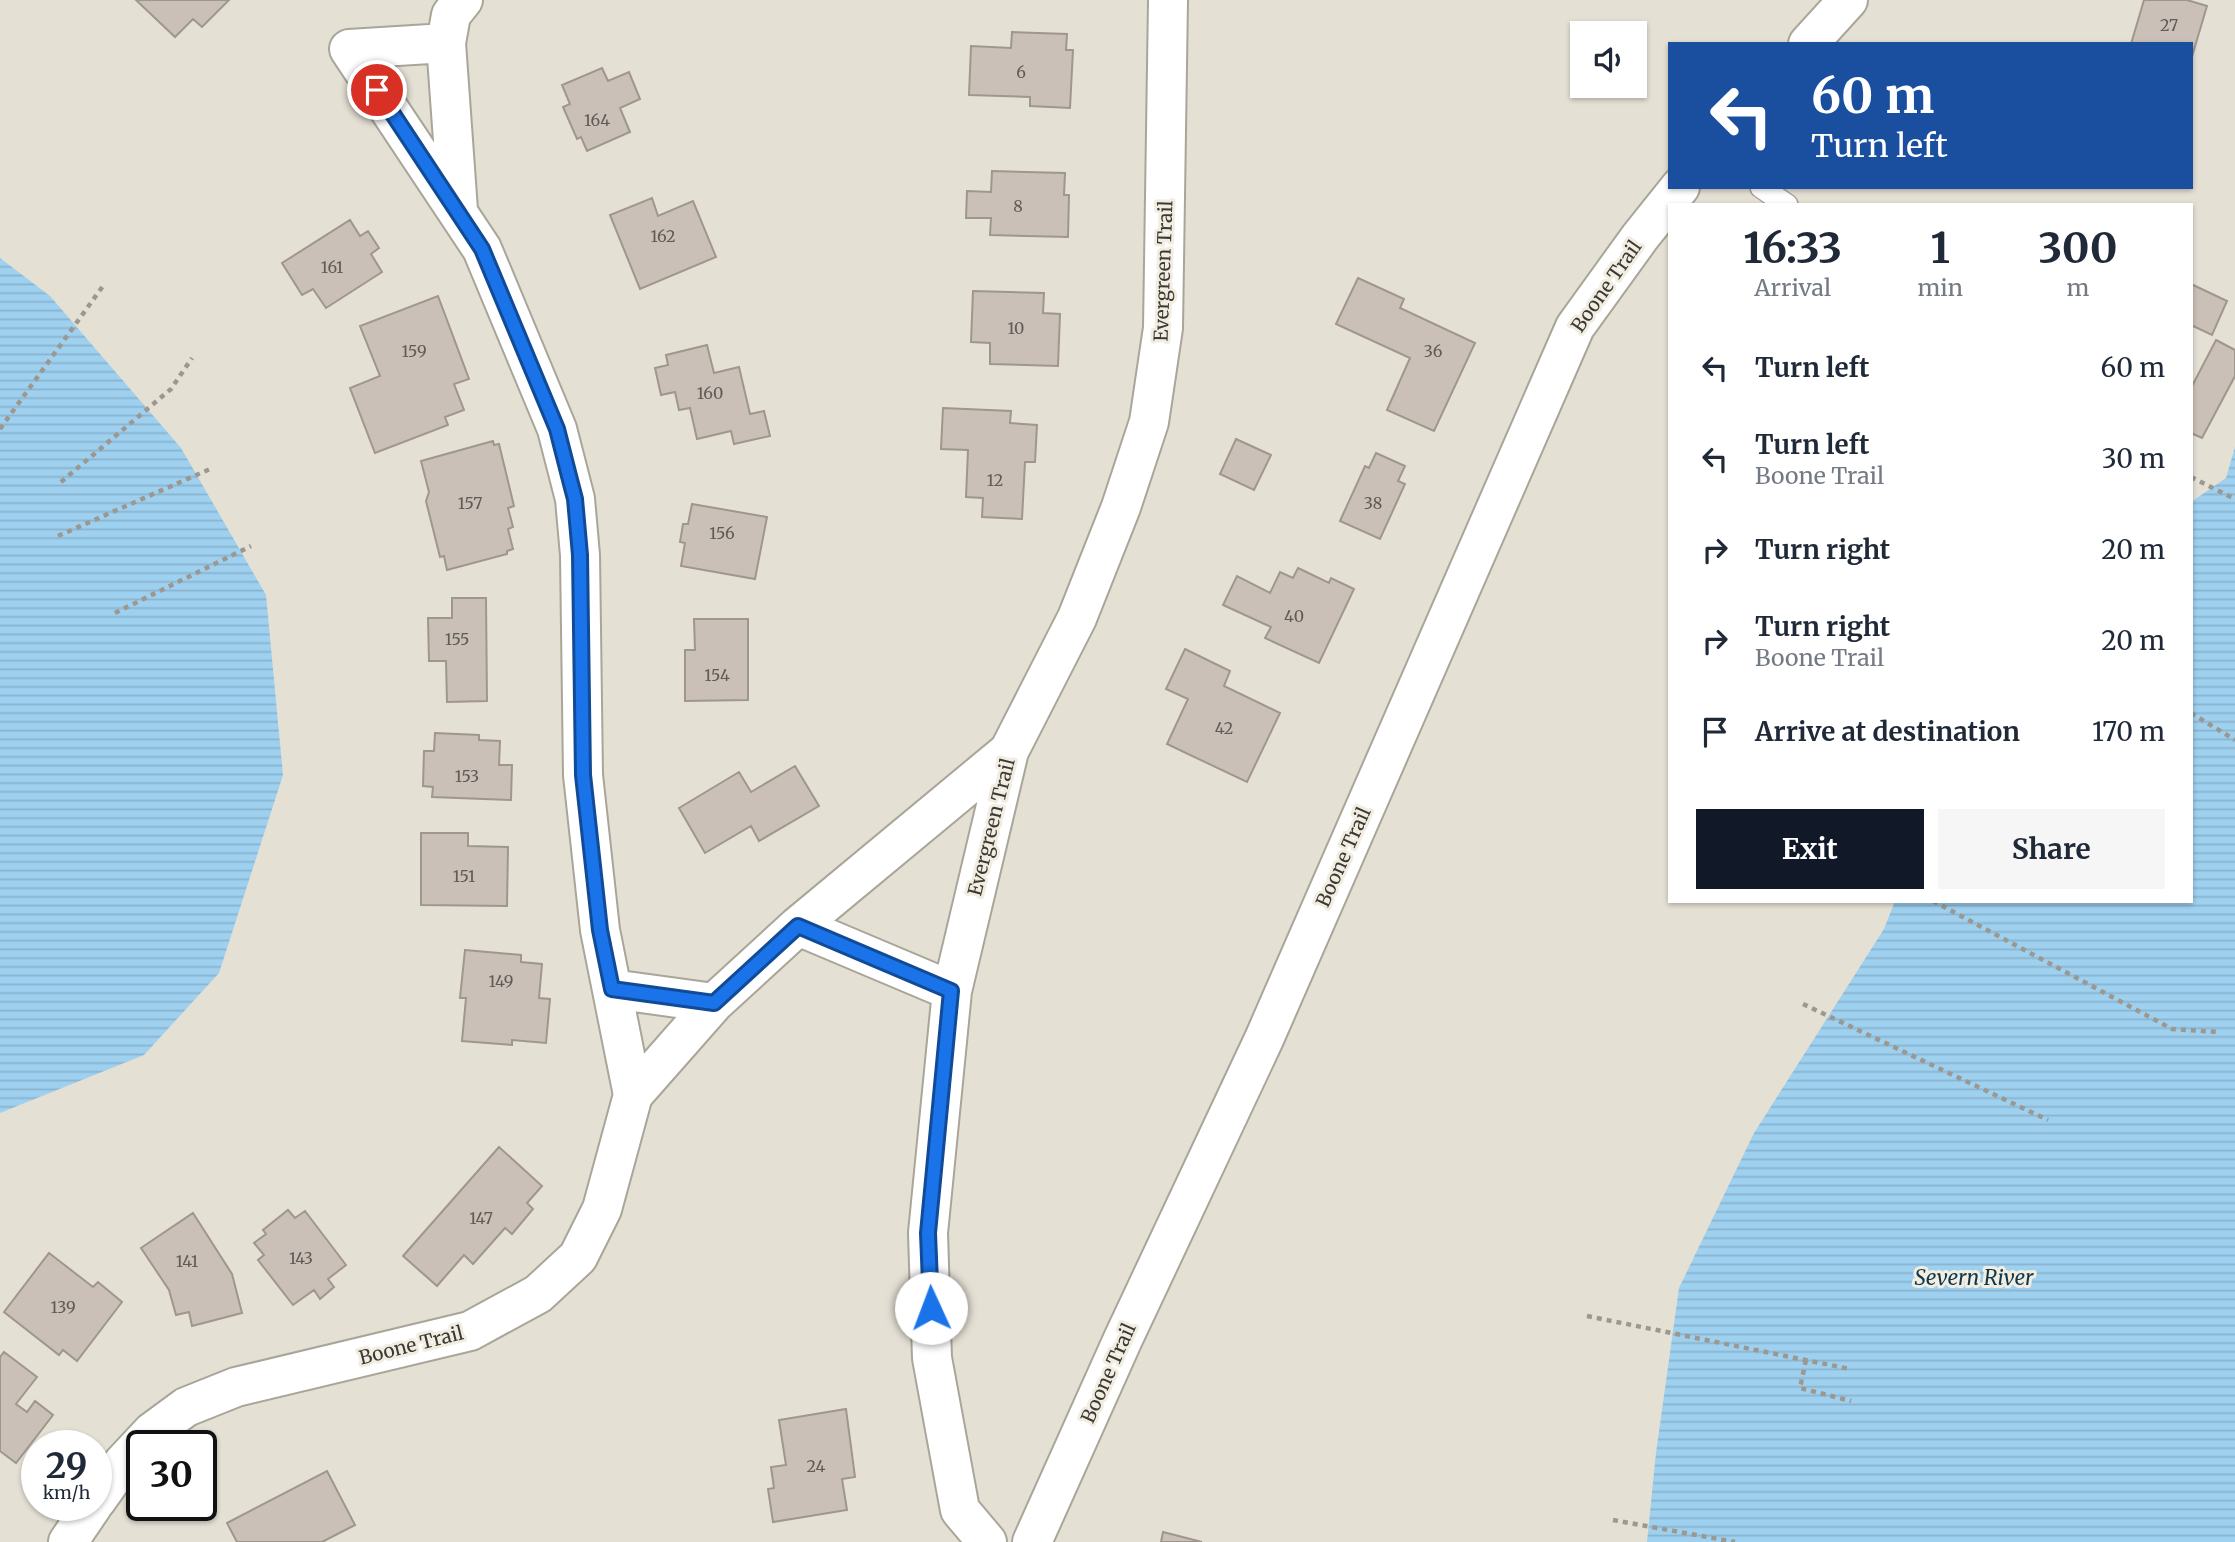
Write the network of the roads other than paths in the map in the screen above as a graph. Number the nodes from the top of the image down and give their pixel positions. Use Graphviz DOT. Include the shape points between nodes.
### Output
graph roads {
  1 [pos="463,0"];
  2 [pos="1168,0"];
  3 [pos="1848,0"];
  4 [pos="1810,42"];
  5 [pos="446,43"];
  6 [pos="1678,189"];
  7 [pos="1764,189"];
  8 [pos="1784,203"];
  9 [pos="459,214"];
  10 [pos="1009,751"];
  11 [pos="798,926"];
  12 [pos="612,989"];
  13 [pos="951,991"];
  14 [pos="714,1003"];
  15 [pos="633,1095"];
  16 [pos="112,1479"];
  17 [pos="83,1521"];
  18 [pos="68,1542"];
  19 [pos="987,1542"];
  20 [pos="1032,1542"];
  1 -- 5 [label="street" via="451,15"];
  2 -- 10 [label="street, Evergreen Trail" via="1163,328 1149,422 1077,618"];
  3 -- 4 [label="street"];
  5 -- 9 [label="street"];
  5 -- 9 [label="street, Boone Trail" via="349,49"];
  6 -- 20 [label="street, Boone Trail" via="1575,327 1264,1039"];
  7 -- 8 [label="lane"];
  9 -- 12 [label="street, Boone Trail" via="482,249 552,416 575,499 583,775 600,930"];
  10 -- 11 [label="street, Boone Trail"];
  10 -- 13 [label="street, Evergreen Trail"];
  11 -- 13 [label="street"];
  11 -- 14 [label="street, Boone Trail"];
  12 -- 14 [label="street"];
  12 -- 15 [label="street, Boone Trail"];
  13 -- 19 [label="street, Evergreen Trail" via="928,1233 932,1358 960,1510"];
  14 -- 15 [label="street, Boone Trail"];
  15 -- 16 [label="street, Boone Trail" via="602,1209 578,1257 538,1294 470,1331 236,1387 186,1407 152,1433"];
  17 -- 18 [label="street, Boone Trail"];
}
